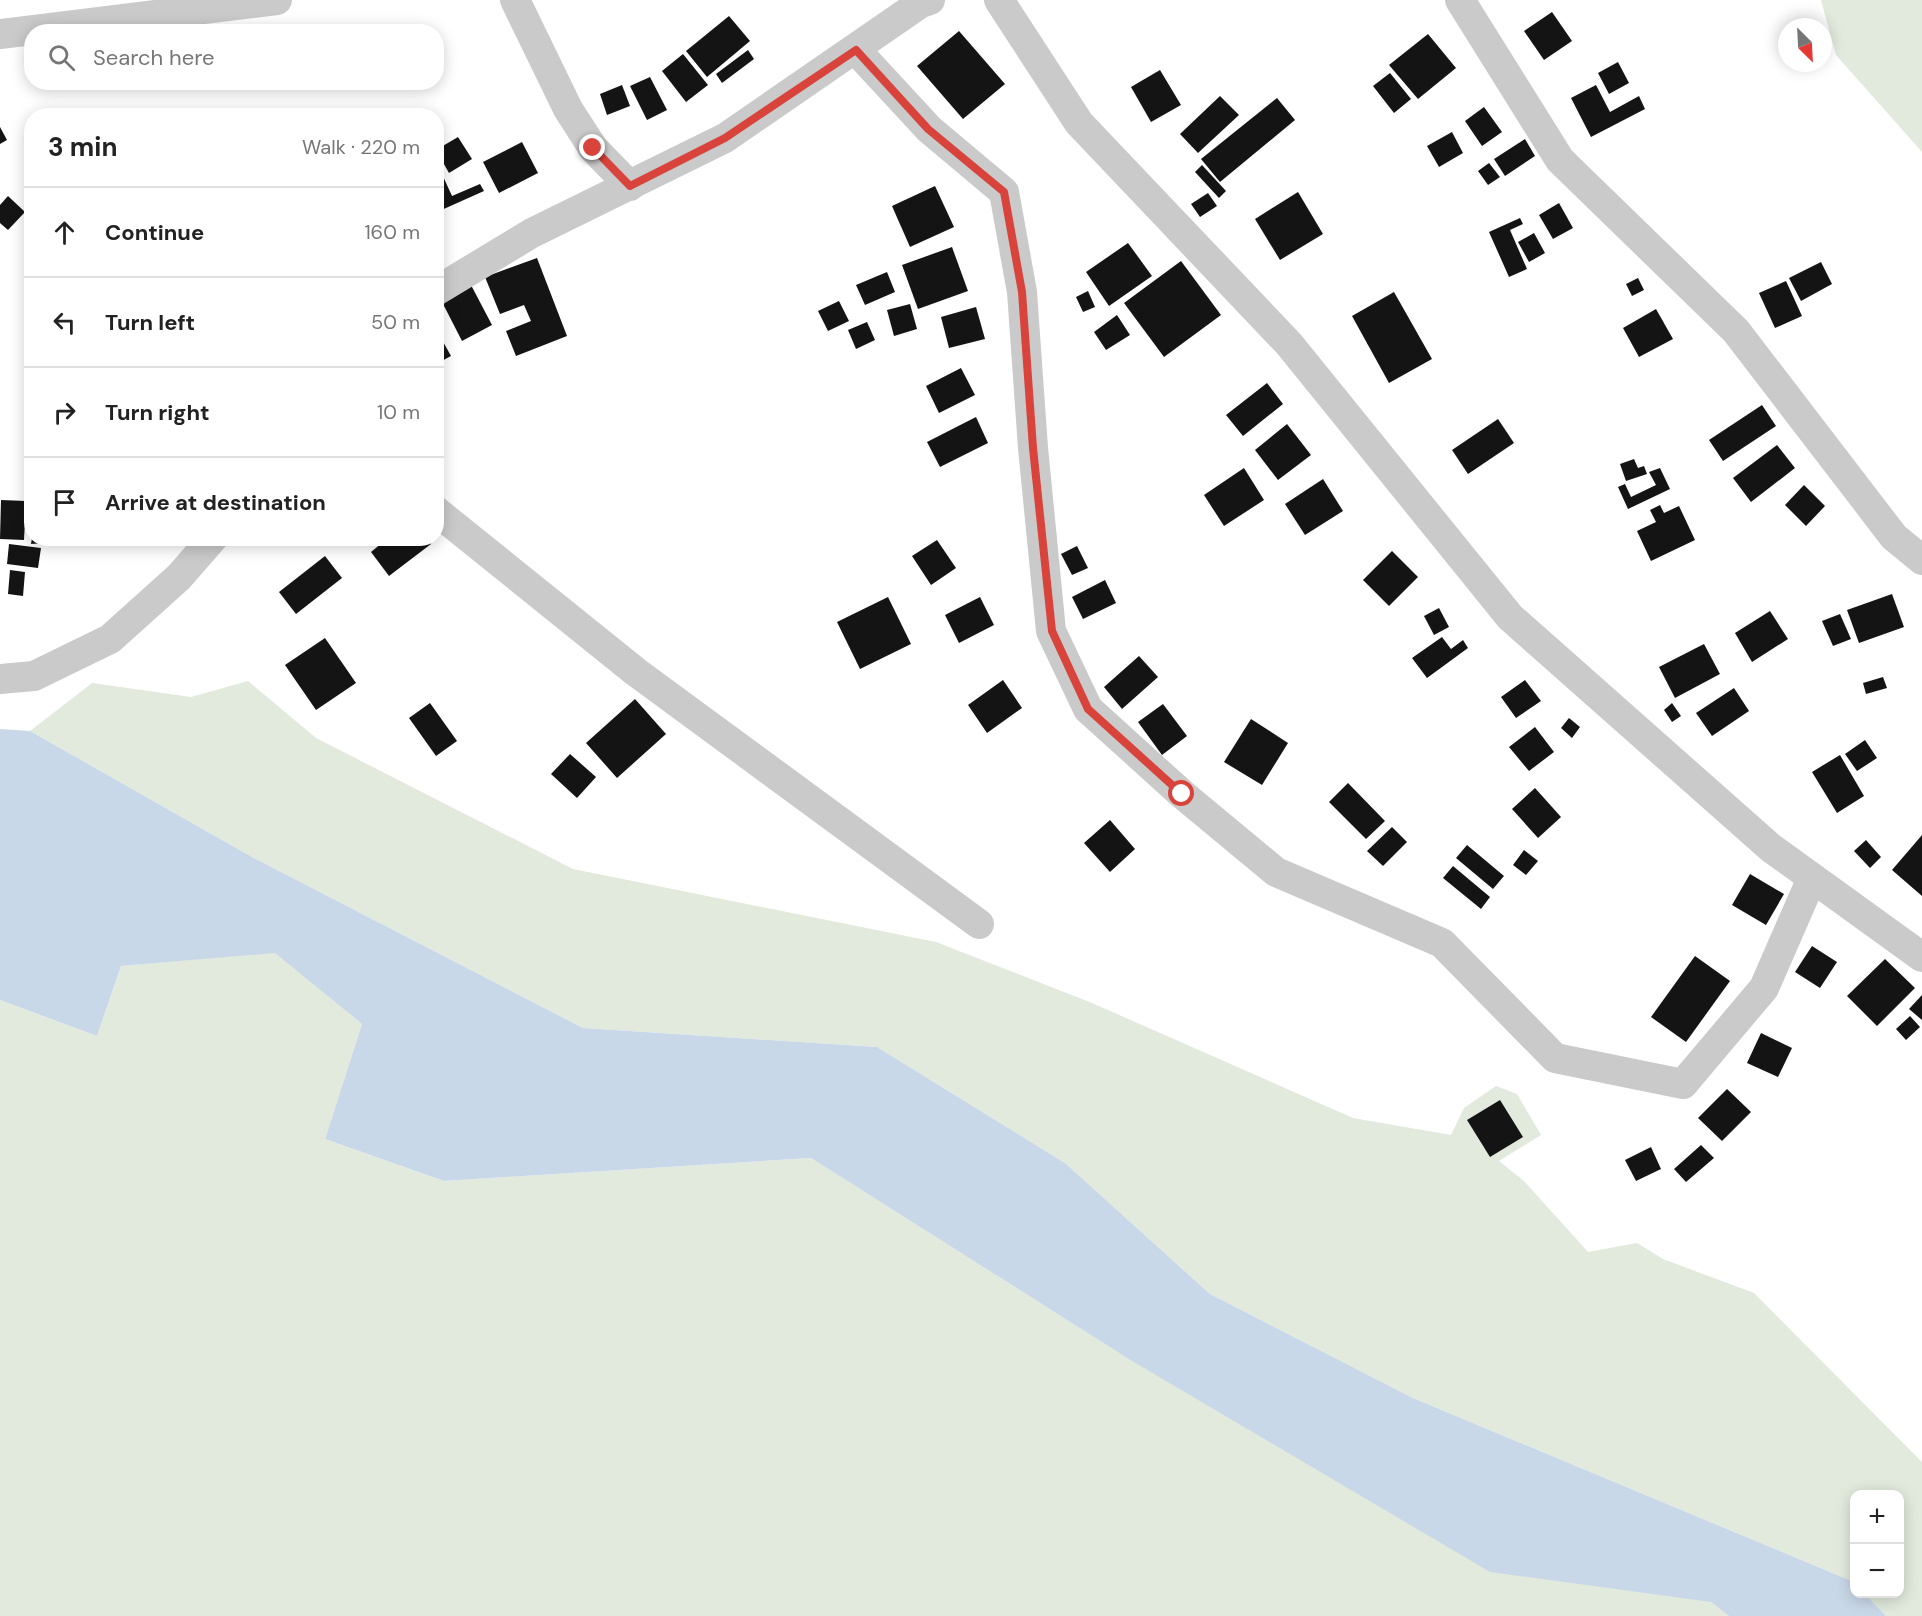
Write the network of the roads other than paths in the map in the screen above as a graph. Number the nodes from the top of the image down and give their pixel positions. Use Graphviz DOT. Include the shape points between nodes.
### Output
graph roads {
  1 [pos="277,0"];
  2 [pos="515,0"];
  3 [pos="999,0"];
  4 [pos="1460,0"];
  5 [pos="923,1"];
  6 [pos="93,24"];
  7 [pos="24,31"];
  8 [pos="0,34"];
  9 [pos="856,50"];
  10 [pos="630,186"];
  11 [pos="444,286"];
  12 [pos="444,517"];
  13 [pos="206,546"];
  14 [pos="1922,560"];
  15 [pos="0,679"];
  16 [pos="1812,878"];
  17 [pos="979,924"];
  18 [pos="1922,957"];
  1 -- 6 [label="street"];
  2 -- 10 [label="street" via="574,119 593,148"];
  3 -- 16 [label="street" via="1079,123 1289,344 1510,617 1771,848"];
  4 -- 14 [label="street" via="1560,160 1736,331 1894,537"];
  5 -- 9 [label="street"];
  7 -- 8 [label="street"];
  9 -- 10 [label="street" via="725,138"];
  9 -- 16 [label="street" via="928,129 1004,192 1022,292 1052,631 1088,709 1182,794 1276,872 1442,943 1555,1058 1683,1084 1764,988"];
  10 -- 11 [label="street" via="531,233"];
  12 -- 17 [label="street" via="636,672"];
  13 -- 15 [label="street" via="179,577 110,639 34,676"];
  16 -- 18 [label="street"];
}
